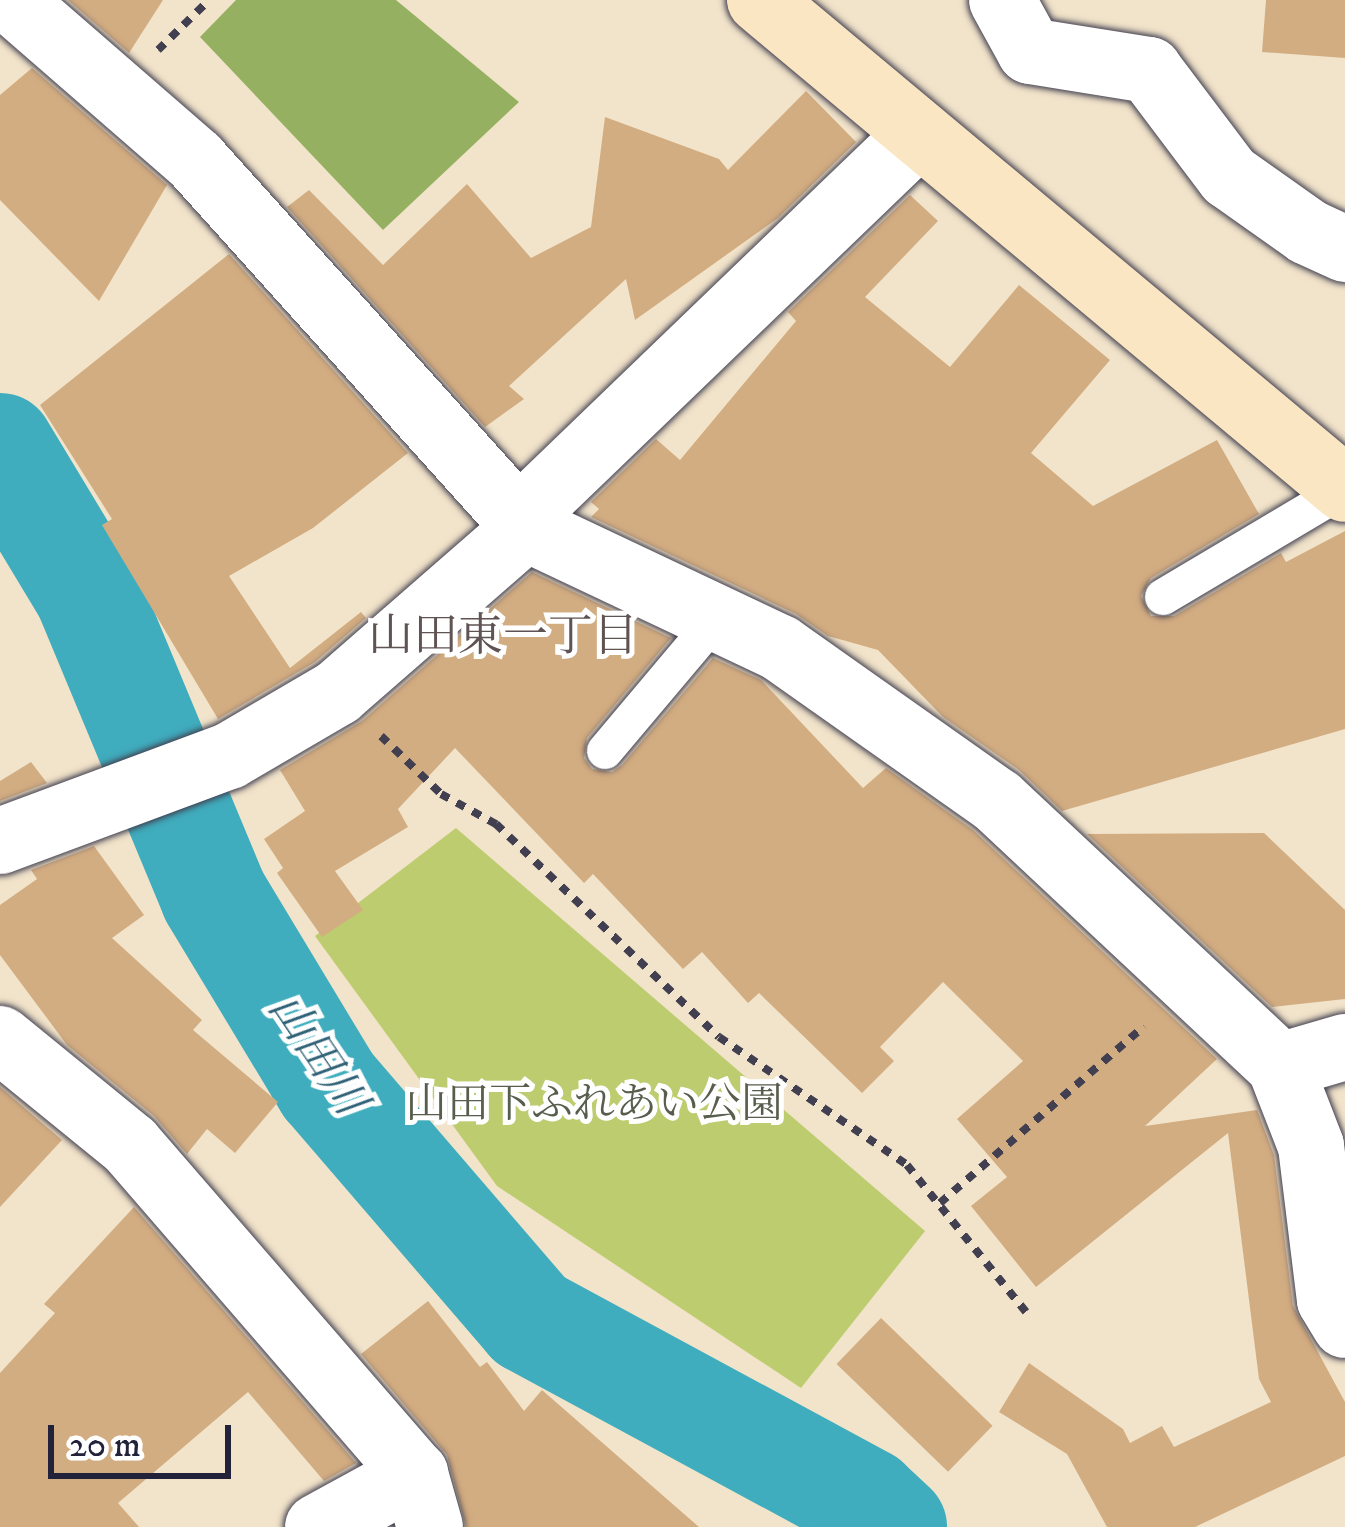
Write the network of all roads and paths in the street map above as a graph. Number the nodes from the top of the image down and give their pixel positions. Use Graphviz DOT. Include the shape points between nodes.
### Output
graph roads {
  1 [pos="10,0"];
  2 [pos="1003,0"];
  3 [pos="797,12"];
  4 [pos="919,134"];
  5 [pos="1345,249"];
  6 [pos="1339,480"];
  7 [pos="526,528"];
  8 [pos="1163,597"];
  9 [pos="716,619"];
  10 [pos="337,693"];
  11 [pos="605,751"];
  12 [pos="0,841"];
  13 [pos="1195,982"];
  14 [pos="0,1040"];
  15 [pos="1345,1047"];
  16 [pos="1280,1066"];
  17 [pos="940,1203"];
  18 [pos="1026,1312"];
  19 [pos="1345,1325"];
  20 [pos="422,1500"];
  21 [pos="318,1527"];
  1 -- 7 [label="street" via="195,160"];
  2 -- 5 [label="street" via="1030,51 1149,70 1229,176"];
  3 -- 4 [label="street"];
  4 -- 6 [label="street"];
  4 -- 7 [label="street" via="544,495"];
  6 -- 8 [label="lane"];
  7 -- 9 [label="street"];
  7 -- 10 [label="street"];
  9 -- 11 [label="lane"];
  9 -- 13 [label="street" via="780,648 997,801"];
  10 -- 12 [label="street" via="229,756"];
  10 -- 17 [label="path" via="441,794 496,824 719,1037 907,1165"];
  13 -- 16 [label="street"];
  13 -- 17 [label="path"];
  14 -- 20 [label="street" via="130,1145"];
  15 -- 16 [label="street"];
  16 -- 19 [label="street" via="1311,1146 1330,1300"];
  17 -- 18 [label="path"];
  20 -- 21 [label="street"];
}
